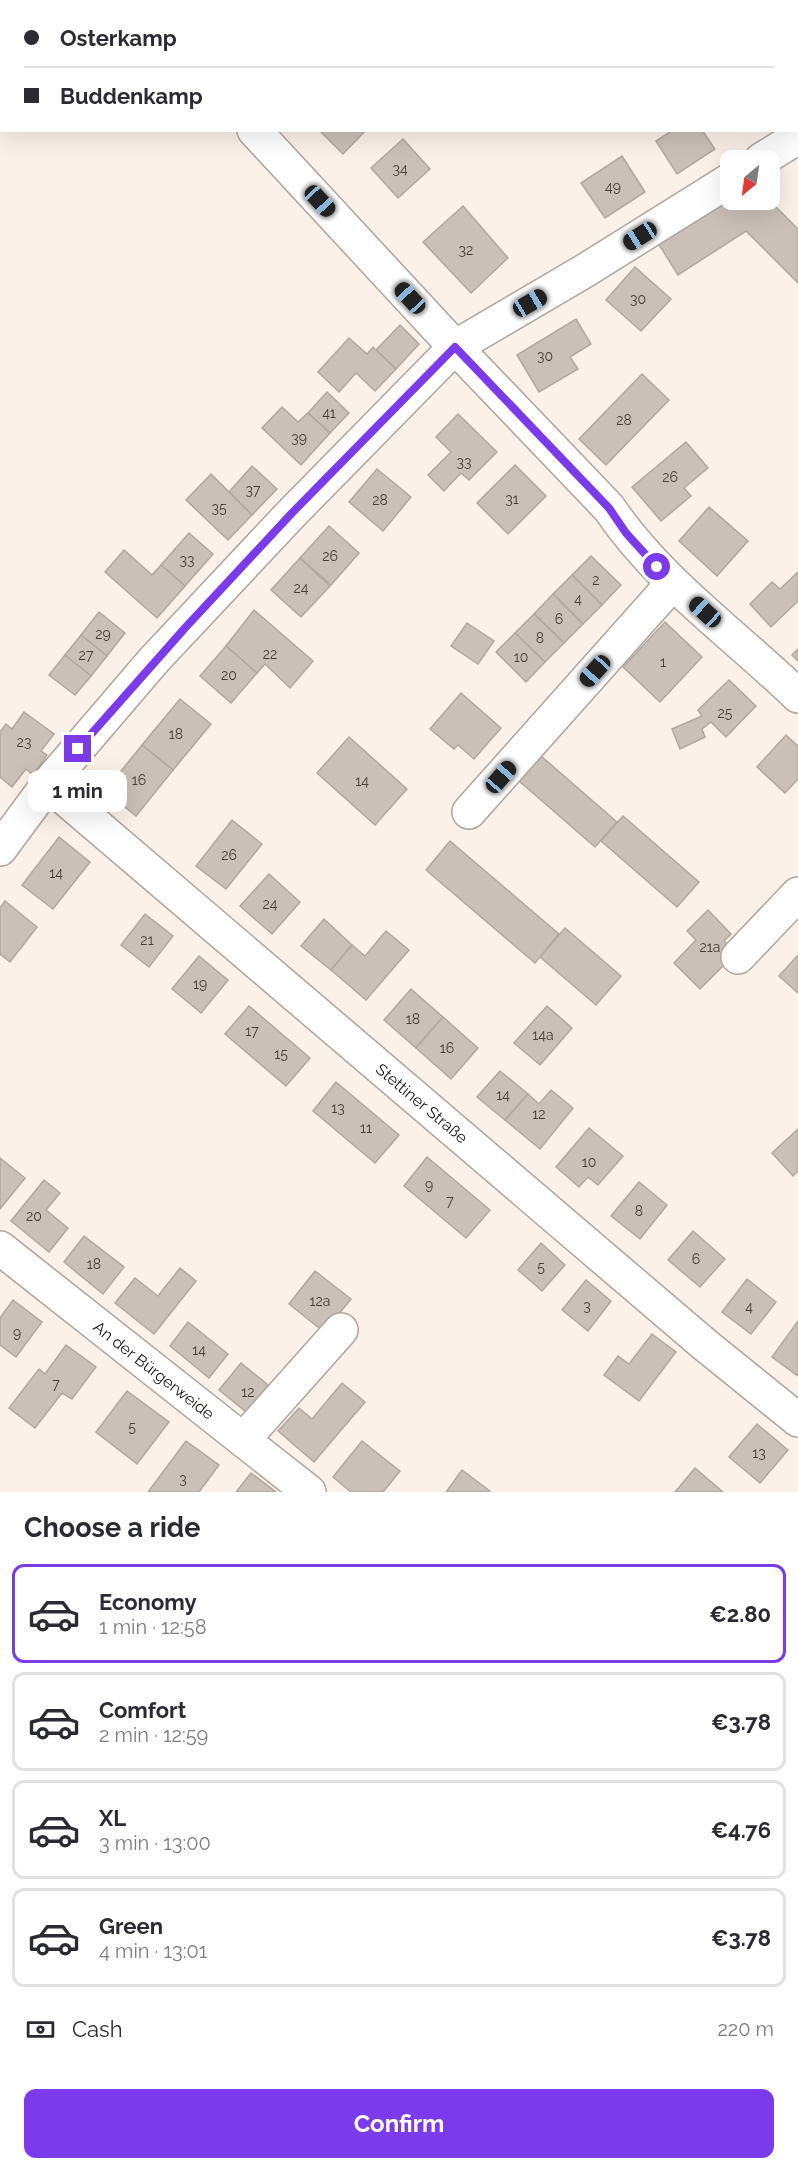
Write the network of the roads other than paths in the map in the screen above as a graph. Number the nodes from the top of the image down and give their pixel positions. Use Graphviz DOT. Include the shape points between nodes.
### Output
graph roads {
  1 [pos="260,132"];
  2 [pos="796,142"];
  3 [pos="780,150"];
  4 [pos="720,186"];
  5 [pos="455,347"];
  6 [pos="673,583"];
  7 [pos="798,696"];
  8 [pos="48,784"];
  9 [pos="469,812"];
  10 [pos="0,849"];
  11 [pos="798,894"];
  12 [pos="738,957"];
  13 [pos="0,1248"];
  14 [pos="341,1330"];
  15 [pos="798,1420"];
  16 [pos="243,1440"];
  17 [pos="309,1492"];
  1 -- 5 [label="street"];
  2 -- 3 [label="street"];
  4 -- 5 [label="street"];
  5 -- 6 [label="street" via="609,508 626,533"];
  5 -- 8 [label="street" via="292,513"];
  6 -- 7 [label="street"];
  6 -- 9 [label="street"];
  8 -- 10 [label="street"];
  8 -- 15 [label="street, Stettiner Straße"];
  11 -- 12 [label="street"];
  13 -- 16 [label="street, An der Bürgerweide"];
  14 -- 16 [label="street"];
  16 -- 17 [label="street, An der Bürgerweide"];
}
